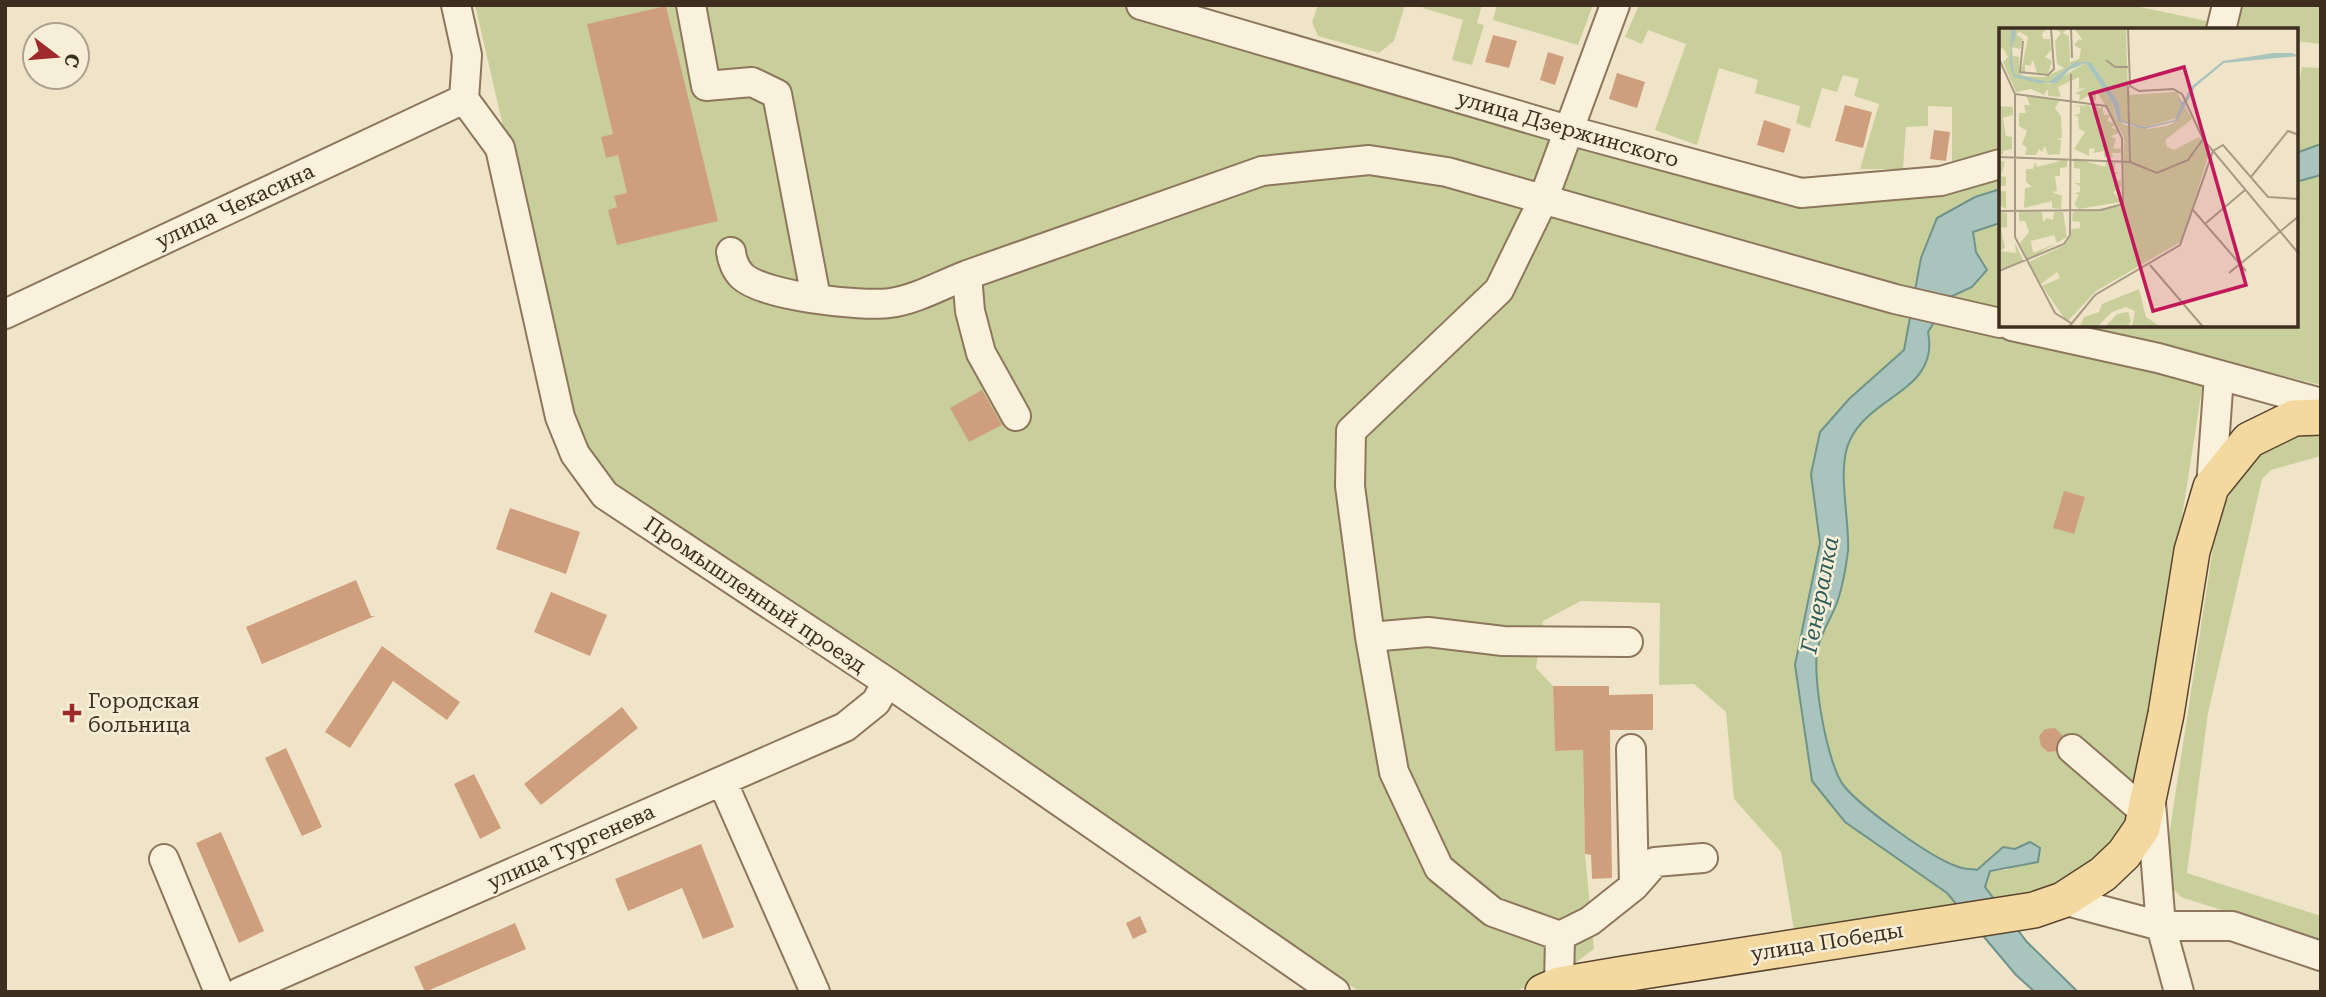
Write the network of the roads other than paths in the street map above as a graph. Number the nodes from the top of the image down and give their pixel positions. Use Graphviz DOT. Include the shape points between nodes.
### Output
graph roads {
  1 [pos="456,5"];
  2 [pos="691,5"];
  3 [pos="1141,5"];
  4 [pos="1615,5"];
  5 [pos="2227,5"];
  6 [pos="2221,28"];
  7 [pos="464,99"];
  8 [pos="1568,130"];
  9 [pos="1999,164"];
  10 [pos="1543,200"];
  11 [pos="731,252"];
  12 [pos="967,275"];
  13 [pos="816,298"];
  14 [pos="5,314"];
  15 [pos="1999,323"];
  16 [pos="2017,327"];
  17 [pos="2219,376"];
  18 [pos="2321,403"];
  19 [pos="1016,416"];
  20 [pos="2321,417"];
  21 [pos="2210,487"];
  22 [pos="1370,637"];
  23 [pos="1628,642"];
  24 [pos="887,682"];
  25 [pos="1631,749"];
  26 [pos="2072,749"];
  27 [pos="722,781"];
  28 [pos="2148,805"];
  29 [pos="1703,858"];
  30 [pos="164,859"];
  31 [pos="1634,886"];
  32 [pos="2048,905"];
  33 [pos="2161,926"];
  34 [pos="1560,936"];
  35 [pos="2321,956"];
  36 [pos="1551,989"];
  37 [pos="219,992"];
  38 [pos="240,992"];
  39 [pos="815,992"];
  40 [pos="1335,992"];
  41 [pos="2179,992"];
  1 -- 7 [label="street" via="467,55"];
  2 -- 13 [label="street" via="706,86 752,82 777,94"];
  3 -- 8 [label="street, улица Дзержинского"];
  4 -- 8 [label="street"];
  5 -- 6 [label="street"];
  7 -- 14 [label="street, улица Чекасина"];
  7 -- 24 [label="street, Промышленный проезд" via="500,148 560,417 575,454 606,495"];
  8 -- 9 [label="street, улица Дзержинского" via="1801,193 1941,181"];
  8 -- 10 [label="street"];
  10 -- 12 [label="street" via="1447,172 1368,160 1262,171"];
  10 -- 15 [label="street" via="1895,299"];
  10 -- 22 [label="street" via="1499,290 1351,431 1350,486"];
  11 -- 13 [label="street" via="741,276 756,285"];
  12 -- 13 [label="street" via="891,303"];
  12 -- 19 [label="street" via="981,353"];
  16 -- 17 [label="street"];
  17 -- 18 [label="street"];
  17 -- 21 [label="street"];
  20 -- 21 [label="main road" via="2294,418 2249,440"];
  21 -- 28 [label="main road, улица Победы" via="2192,551"];
  22 -- 23 [label="street" via="1428,632 1503,642"];
  22 -- 34 [label="street" via="1394,772 1439,868 1493,912"];
  24 -- 27 [label="street, улица Тургенева" via="876,702 845,726"];
  24 -- 40 [label="street, Промышленный проезд"];
  25 -- 31 [label="street"];
  26 -- 28 [label="street"];
  27 -- 38 [label="street, улица Тургенева"];
  27 -- 39 [label="street"];
  28 -- 32 [label="main road, улица Победы" via="2142,828 2123,854 2103,874"];
  28 -- 33 [label="street"];
  29 -- 31 [label="street" via="1655,862"];
  30 -- 37 [label="street"];
  31 -- 34 [label="street" via="1590,921"];
  32 -- 33 [label="street"];
  32 -- 36 [label="main road, улица Победы"];
  33 -- 35 [label="street" via="2232,926"];
  33 -- 41 [label="street"];
  34 -- 36 [label="street"];
}
